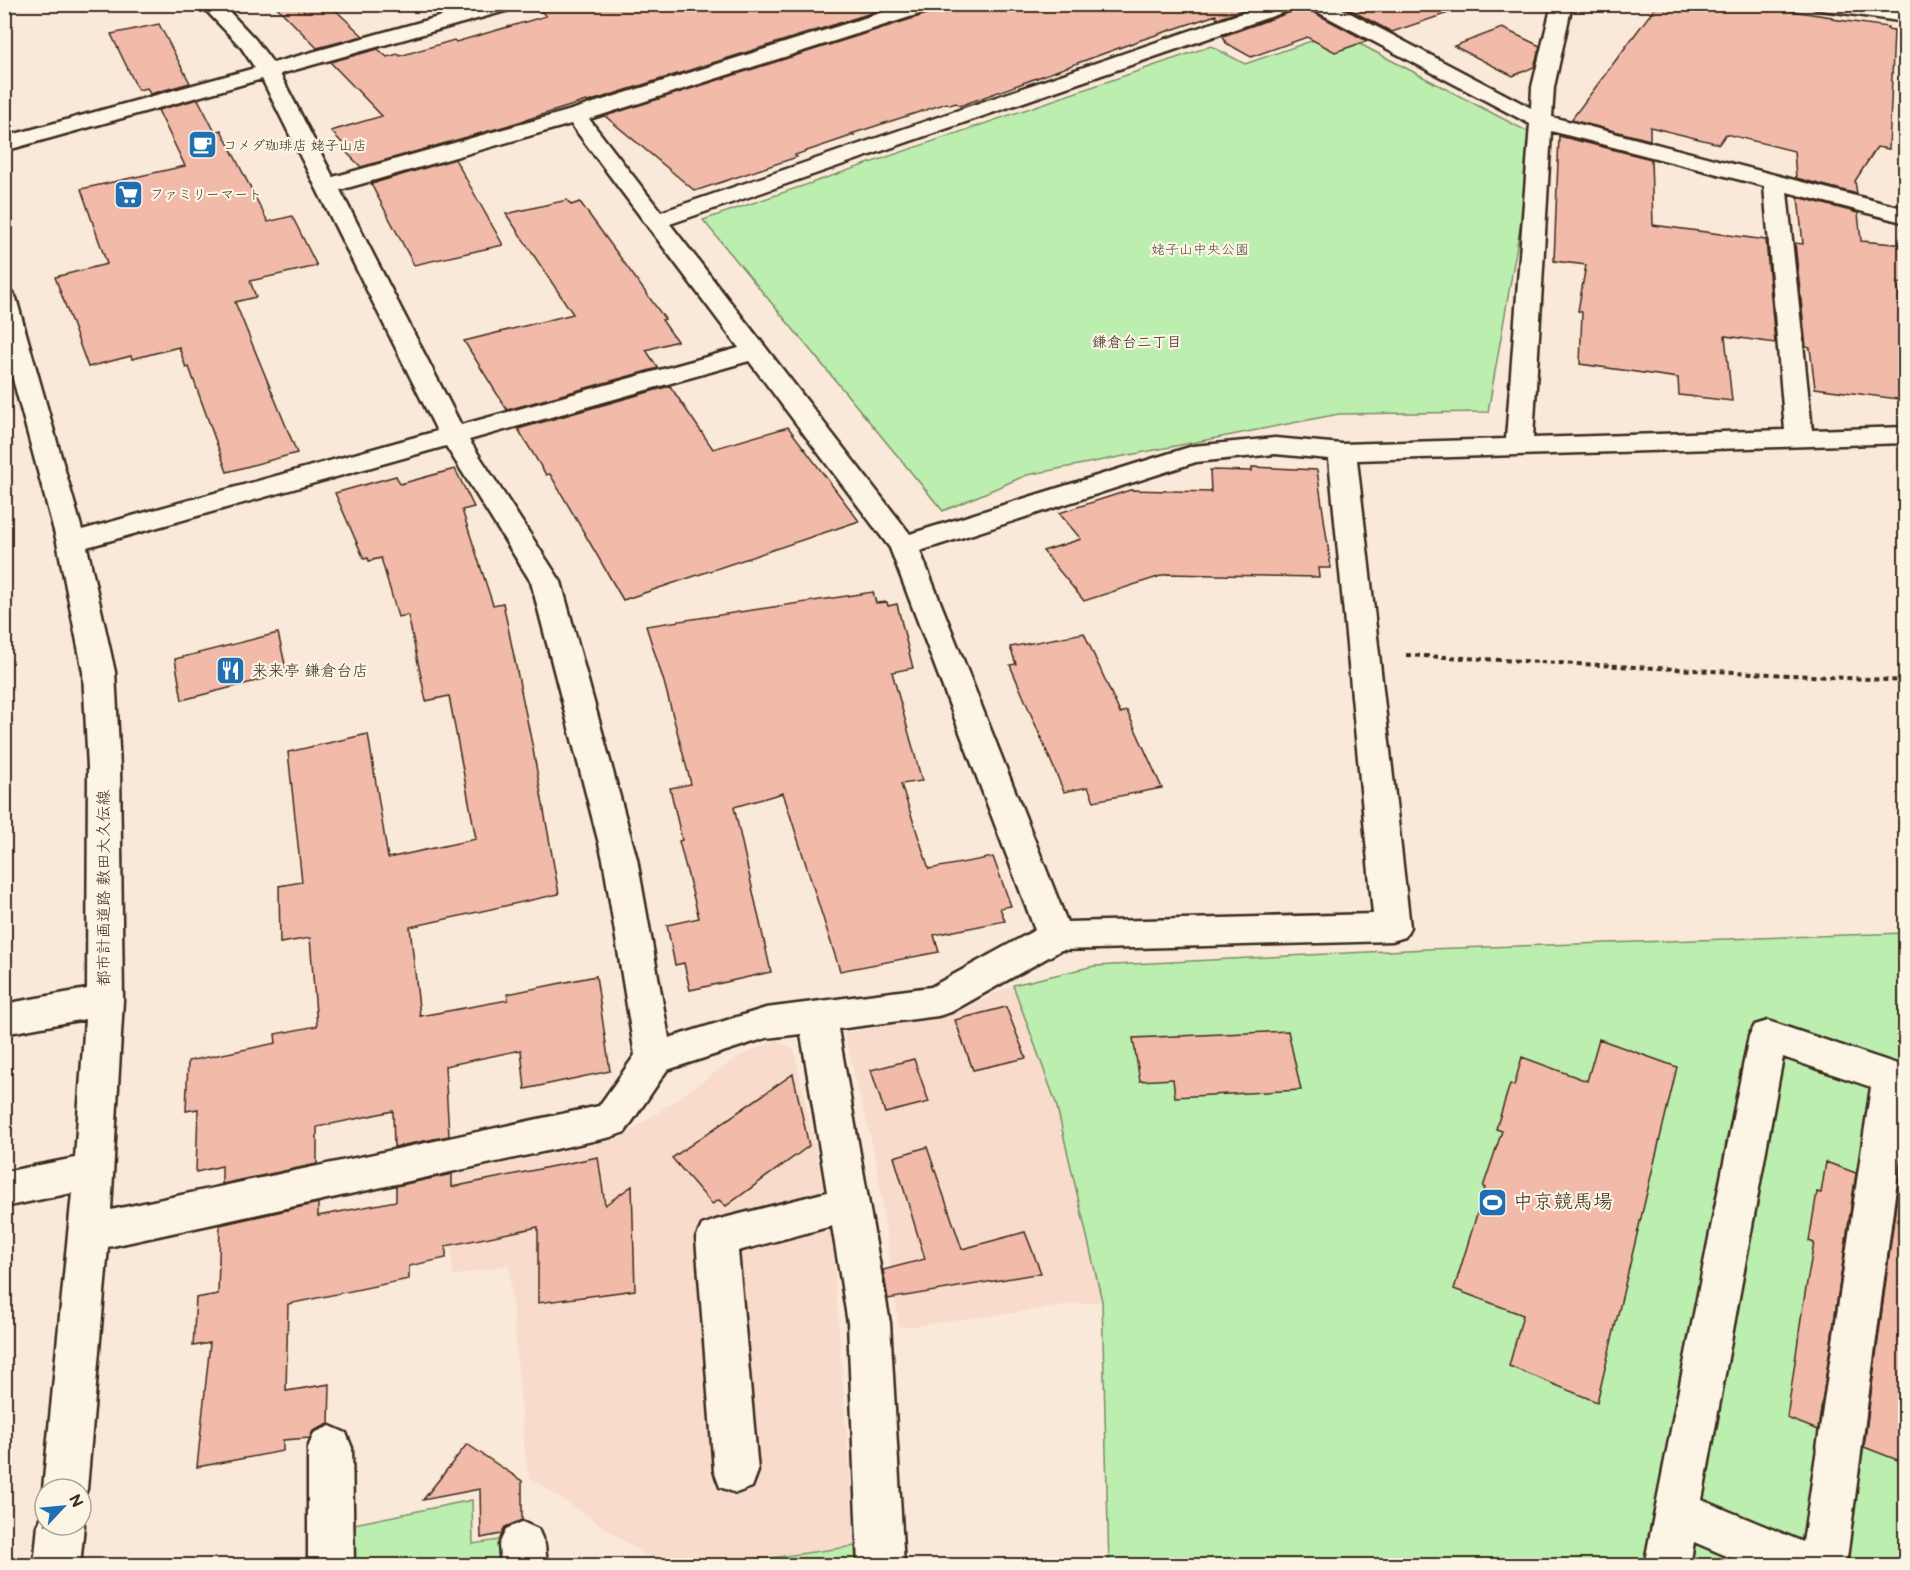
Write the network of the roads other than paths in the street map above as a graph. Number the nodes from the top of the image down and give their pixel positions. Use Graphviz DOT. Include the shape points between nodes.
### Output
graph roads {
  1 [pos="210,4"];
  2 [pos="509,4"];
  3 [pos="930,4"];
  4 [pos="1289,4"];
  5 [pos="1317,4"];
  6 [pos="1562,4"];
  7 [pos="1821,4"];
  8 [pos="1905,16"];
  9 [pos="268,71"];
  10 [pos="576,116"];
  11 [pos="1540,121"];
  12 [pos="4,144"];
  13 [pos="1775,182"];
  14 [pos="327,186"];
  15 [pos="1905,216"];
  16 [pos="656,221"];
  17 [pos="4,298"];
  18 [pos="756,351"];
  19 [pos="1905,435"];
  20 [pos="453,436"];
  21 [pos="1799,438"];
  22 [pos="1519,447"];
  23 [pos="1342,452"];
  24 [pos="71,542"];
  25 [pos="904,546"];
  26 [pos="1055,936"];
  27 [pos="105,1000"];
  28 [pos="817,1016"];
  29 [pos="4,1019"];
  30 [pos="654,1058"];
  31 [pos="1898,1081"];
  32 [pos="93,1170"];
  33 [pos="4,1190"];
  34 [pos="849,1204"];
  35 [pos="89,1233"];
  36 [pos="330,1448"];
  37 [pos="736,1471"];
  38 [pos="66,1477"];
  39 [pos="1677,1512"];
  40 [pos="60,1537"];
  41 [pos="57,1566"];
  42 [pos="331,1566"];
  43 [pos="881,1566"];
  44 [pos="1667,1566"];
  45 [pos="1806,1566"];
  46 [pos="1824,1566"];
  1 -- 9 [label="street" via="248,43"];
  2 -- 9 [label="street"];
  3 -- 10 [label="street"];
  4 -- 16 [label="street"];
  5 -- 11 [label="street"];
  6 -- 11 [label="street" via="1543,87"];
  7 -- 8 [label="street"];
  9 -- 12 [label="street"];
  9 -- 14 [label="street"];
  10 -- 14 [label="street"];
  10 -- 16 [label="street"];
  11 -- 13 [label="street"];
  11 -- 22 [label="street"];
  13 -- 15 [label="street"];
  13 -- 21 [label="street"];
  14 -- 20 [label="street"];
  16 -- 18 [label="street"];
  17 -- 24 [label="street, 都市計画道路 敷田大久伝線"];
  18 -- 20 [label="street"];
  18 -- 25 [label="street"];
  19 -- 21 [label="street"];
  20 -- 24 [label="street"];
  20 -- 30 [label="street" via="546,582 620,859"];
  21 -- 22 [label="street"];
  22 -- 23 [label="street"];
  23 -- 25 [label="street" via="1275,446 1193,454"];
  23 -- 26 [label="street" via="1392,927"];
  24 -- 27 [label="street, 都市計画道路 敷田大久伝線" via="99,672 104,768"];
  25 -- 26 [label="street"];
  26 -- 28 [label="street" via="938,1001"];
  27 -- 29 [label="street"];
  27 -- 32 [label="street, 都市計画道路 敷田大久伝線"];
  28 -- 30 [label="street" via="766,1023"];
  28 -- 34 [label="street"];
  30 -- 35 [label="street" via="611,1120"];
  31 -- 39 [label="street" via="1768,1036"];
  31 -- 46 [label="street"];
  32 -- 33 [label="street"];
  32 -- 35 [label="street, 都市計画道路 敷田大久伝線"];
  34 -- 37 [label="street" via="716,1238"];
  34 -- 43 [label="street" via="869,1323"];
  35 -- 38 [label="street, 都市計画道路 敷田大久伝線"];
  36 -- 42 [label="street"];
  39 -- 44 [label="street"];
  39 -- 45 [label="street"];
  40 -- 41 [label="street"];
}
